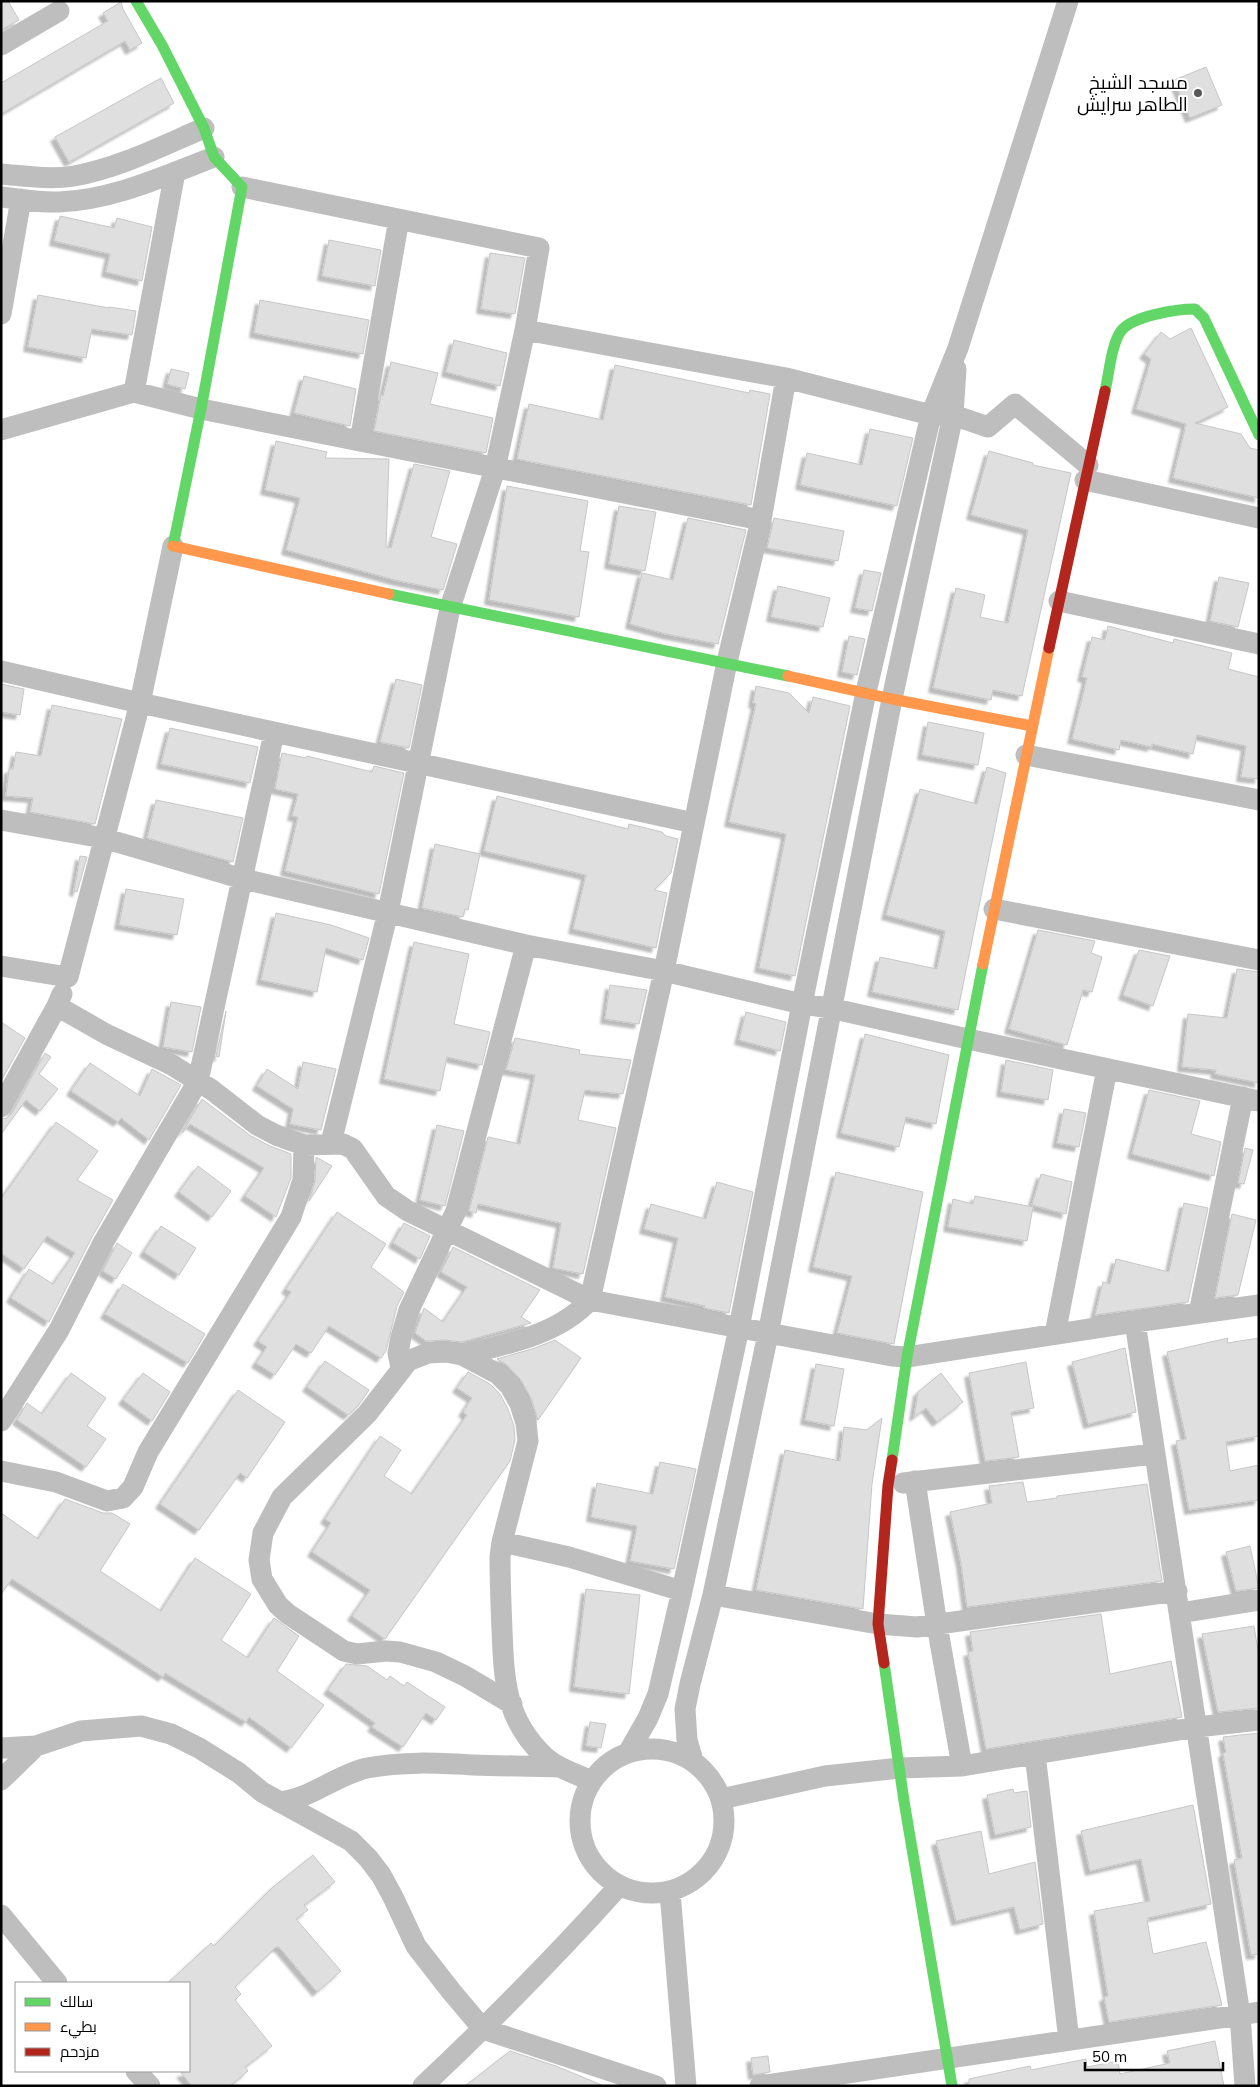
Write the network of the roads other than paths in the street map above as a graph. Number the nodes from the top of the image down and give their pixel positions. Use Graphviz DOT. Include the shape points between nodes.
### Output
graph roads {
  1 [pos="136,1"];
  2 [pos="1068,1"];
  3 [pos="59,11"];
  4 [pos="1,45"];
  5 [pos="204,128"];
  6 [pos="214,157"];
  7 [pos="175,172"];
  8 [pos="1,174"];
  9 [pos="242,187"];
  10 [pos="11,198"];
  11 [pos="399,219"];
  12 [pos="1,314"];
  13 [pos="525,330"];
  14 [pos="958,348"];
  15 [pos="786,378"];
  16 [pos="134,392"];
  17 [pos="201,409"];
  18 [pos="931,415"];
  19 [pos="953,415"];
  20 [pos="1,430"];
  21 [pos="1259,435"];
  22 [pos="360,441"];
  23 [pos="495,469"];
  24 [pos="1087,473"];
  25 [pos="1259,518"];
  26 [pos="761,520"];
  27 [pos="173,546"];
  28 [pos="1059,601"];
  29 [pos="450,608"];
  30 [pos="1259,644"];
  31 [pos="727,662"];
  32 [pos="1,672"];
  33 [pos="866,692"];
  34 [pos="892,698"];
  35 [pos="140,703"];
  36 [pos="1032,726"];
  37 [pos="274,733"];
  38 [pos="1026,755"];
  39 [pos="418,762"];
  40 [pos="1259,800"];
  41 [pos="1,820"];
  42 [pos="694,823"];
  43 [pos="103,838"];
  44 [pos="243,879"];
  45 [pos="994,909"];
  46 [pos="388,912"];
  47 [pos="526,945"];
  48 [pos="1259,960"];
  49 [pos="1,966"];
  50 [pos="664,971"];
  51 [pos="68,977"];
  52 [pos="802,1004"];
  53 [pos="57,1006"];
  54 [pos="830,1008"];
  55 [pos="968,1039"];
  56 [pos="1107,1068"];
  57 [pos="198,1081"];
  58 [pos="1251,1099"];
  59 [pos="1,1107"];
  60 [pos="331,1143"];
  61 [pos="304,1145"];
  62 [pos="448,1230"];
  63 [pos="590,1300"];
  64 [pos="1259,1305"];
  65 [pos="1199,1313"];
  66 [pos="1135,1322"];
  67 [pos="739,1328"];
  68 [pos="768,1334"];
  69 [pos="1054,1334"];
  70 [pos="462,1355"];
  71 [pos="907,1357"];
  72 [pos="401,1368"];
  73 [pos="1,1421"];
  74 [pos="1154,1454"];
  75 [pos="1,1471"];
  76 [pos="915,1481"];
  77 [pos="888,1484"];
  78 [pos="502,1542"];
  79 [pos="682,1591"];
  80 [pos="1177,1591"];
  81 [pos="713,1595"];
  82 [pos="1259,1600"];
  83 [pos="1180,1613"];
  84 [pos="878,1624"];
  85 [pos="937,1625"];
  86 [pos="512,1704"];
  87 [pos="1259,1720"];
  88 [pos="1197,1727"];
  89 [pos="36,1746"];
  90 [pos="1,1748"];
  91 [pos="628,1753"];
  92 [pos="1035,1754"];
  93 [pos="693,1761"];
  94 [pos="962,1766"];
  95 [pos="560,1767"];
  96 [pos="900,1768"];
  97 [pos="1,1780"];
  98 [pos="592,1781"];
  99 [pos="721,1799"];
  100 [pos="279,1802"];
  101 [pos="619,1886"];
  102 [pos="670,1892"];
  103 [pos="1,1915"];
  104 [pos="56,1982"];
  105 [pos="1249,2014"];
  106 [pos="483,2029"];
  107 [pos="1069,2040"];
  108 [pos="948,2057"];
  109 [pos="137,2072"];
  110 [pos="791,2084"];
  111 [pos="150,2086"];
  112 [pos="423,2086"];
  113 [pos="656,2086"];
  114 [pos="686,2086"];
  115 [pos="760,2086"];
  116 [pos="952,2086"];
  117 [pos="1245,2086"];
  1 -- 5 [label="street"];
  2 -- 14 [label="street"];
  3 -- 4 [label="street"];
  5 -- 6 [label="street"];
  5 -- 8 [label="street" via="110,167 74,176 51,178"];
  6 -- 7 [label="street"];
  6 -- 9 [label="street"];
  7 -- 10 [label="street" via="94,198 58,202"];
  7 -- 16 [label="street"];
  9 -- 11 [label="street"];
  9 -- 17 [label="street"];
  10 -- 12 [label="street"];
  11 -- 13 [label="street" via="539,248"];
  11 -- 22 [label="street"];
  13 -- 15 [label="street"];
  13 -- 23 [label="street"];
  14 -- 18 [label="street"];
  14 -- 19 [label="street"];
  15 -- 18 [label="street"];
  15 -- 26 [label="street"];
  16 -- 17 [label="street"];
  16 -- 20 [label="street"];
  17 -- 22 [label="street"];
  17 -- 27 [label="street"];
  18 -- 19 [label="street"];
  18 -- 33 [label="street"];
  19 -- 24 [label="street" via="988,427 1015,404"];
  19 -- 34 [label="street"];
  21 -- 24 [label="street" via="1204,318 1195,309 1185,307 1132,324 1116,341"];
  22 -- 23 [label="street"];
  23 -- 26 [label="street"];
  23 -- 29 [label="street"];
  24 -- 25 [label="street"];
  24 -- 28 [label="street"];
  26 -- 31 [label="street"];
  27 -- 29 [label="street"];
  27 -- 35 [label="street"];
  28 -- 30 [label="street"];
  28 -- 36 [label="street"];
  29 -- 31 [label="street"];
  29 -- 39 [label="street"];
  31 -- 33 [label="street"];
  31 -- 42 [label="street"];
  32 -- 35 [label="street"];
  33 -- 34 [label="street"];
  33 -- 52 [label="street"];
  34 -- 36 [label="street"];
  34 -- 54 [label="street"];
  35 -- 37 [label="street"];
  35 -- 43 [label="street"];
  36 -- 38 [label="street"];
  37 -- 39 [label="street"];
  37 -- 44 [label="street"];
  38 -- 40 [label="street"];
  38 -- 45 [label="street"];
  39 -- 42 [label="street"];
  39 -- 46 [label="street"];
  41 -- 43 [label="street"];
  42 -- 50 [label="street"];
  43 -- 44 [label="street"];
  43 -- 51 [label="street"];
  44 -- 46 [label="street"];
  44 -- 57 [label="street"];
  45 -- 48 [label="street"];
  45 -- 55 [label="street"];
  46 -- 47 [label="street"];
  46 -- 60 [label="street"];
  47 -- 50 [label="street"];
  47 -- 62 [label="street" via="456,1211"];
  49 -- 51 [label="street"];
  50 -- 52 [label="street"];
  50 -- 63 [label="street"];
  51 -- 53 [label="street"];
  52 -- 54 [label="street"];
  52 -- 67 [label="street"];
  53 -- 57 [label="street" via="106,1034 172,1064"];
  53 -- 59 [label="street"];
  54 -- 55 [label="street"];
  54 -- 68 [label="street"];
  55 -- 56 [label="street"];
  55 -- 71 [label="street"];
  56 -- 58 [label="street"];
  56 -- 69 [label="street"];
  57 -- 61 [label="street" via="257,1125"];
  57 -- 73 [label="street" via="103,1243 63,1323"];
  58 -- 65 [label="street"];
  60 -- 61 [label="street"];
  60 -- 62 [label="street" via="353,1149 386,1196 408,1211"];
  61 -- 75 [label="street" via="303,1180 291,1217 148,1452 127,1495 107,1501 56,1482"];
  62 -- 63 [label="street"];
  62 -- 72 [label="street" via="409,1310 398,1353"];
  63 -- 67 [label="street"];
  63 -- 70 [label="street" via="577,1314 535,1335"];
  64 -- 65 [label="street"];
  65 -- 66 [label="street"];
  66 -- 69 [label="street"];
  66 -- 74 [label="street"];
  67 -- 68 [label="street"];
  67 -- 79 [label="street"];
  68 -- 71 [label="street"];
  68 -- 81 [label="street"];
  69 -- 71 [label="street"];
  70 -- 72 [label="street" via="428,1353 408,1361"];
  70 -- 78 [label="street" via="498,1374 510,1386 526,1423 528,1441"];
  71 -- 77 [label="street"];
  72 -- 86 [label="street" via="367,1414 282,1498 263,1533 259,1560 262,1579 288,1614 344,1651 357,1654 400,1652 436,1662"];
  74 -- 76 [label="street"];
  74 -- 80 [label="street"];
  76 -- 77 [label="street"];
  76 -- 85 [label="street"];
  77 -- 84 [label="street"];
  78 -- 79 [label="street" via="569,1557"];
  78 -- 86 [label="street" via="500,1579 504,1682"];
  79 -- 91 [label="street" via="658,1694"];
  80 -- 83 [label="street"];
  80 -- 85 [label="street"];
  81 -- 84 [label="street"];
  81 -- 93 [label="street" via="685,1709 687,1740"];
  82 -- 83 [label="street"];
  83 -- 88 [label="street"];
  84 -- 85 [label="street"];
  84 -- 96 [label="street"];
  85 -- 94 [label="street"];
  86 -- 95 [label="street" via="527,1737 545,1757"];
  87 -- 88 [label="street"];
  88 -- 92 [label="street"];
  88 -- 105 [label="street"];
  89 -- 90 [label="street"];
  89 -- 97 [label="street"];
  89 -- 100 [label="street" via="81,1731 141,1726 171,1734 199,1748"];
  91 -- 93 [label="street" via="650,1748 672,1751"];
  91 -- 98 [label="street" via="607,1764"];
  92 -- 94 [label="street"];
  92 -- 107 [label="street"];
  93 -- 99 [label="street" via="710,1777"];
  94 -- 96 [label="street"];
  95 -- 98 [label="street"];
  95 -- 100 [label="street" via="428,1762 392,1764 347,1774 306,1795"];
  96 -- 99 [label="street" via="824,1776"];
  96 -- 108 [label="street"];
  98 -- 101 [label="street" via="582,1803 580,1828 586,1851 599,1871"];
  99 -- 102 [label="street" via="725,1822 721,1846 709,1866 697,1877"];
  100 -- 106 [label="street" via="352,1842 368,1858 394,1897 416,1946"];
  101 -- 102 [label="street" via="644,1894"];
  101 -- 106 [label="street"];
  102 -- 114 [label="street"];
  103 -- 104 [label="street"];
  105 -- 107 [label="street"];
  105 -- 117 [label="street"];
  106 -- 112 [label="street"];
  106 -- 113 [label="street"];
  107 -- 108 [label="street"];
  108 -- 110 [label="street"];
  108 -- 116 [label="street"];
  109 -- 111 [label="street"];
  110 -- 115 [label="street"];
}
